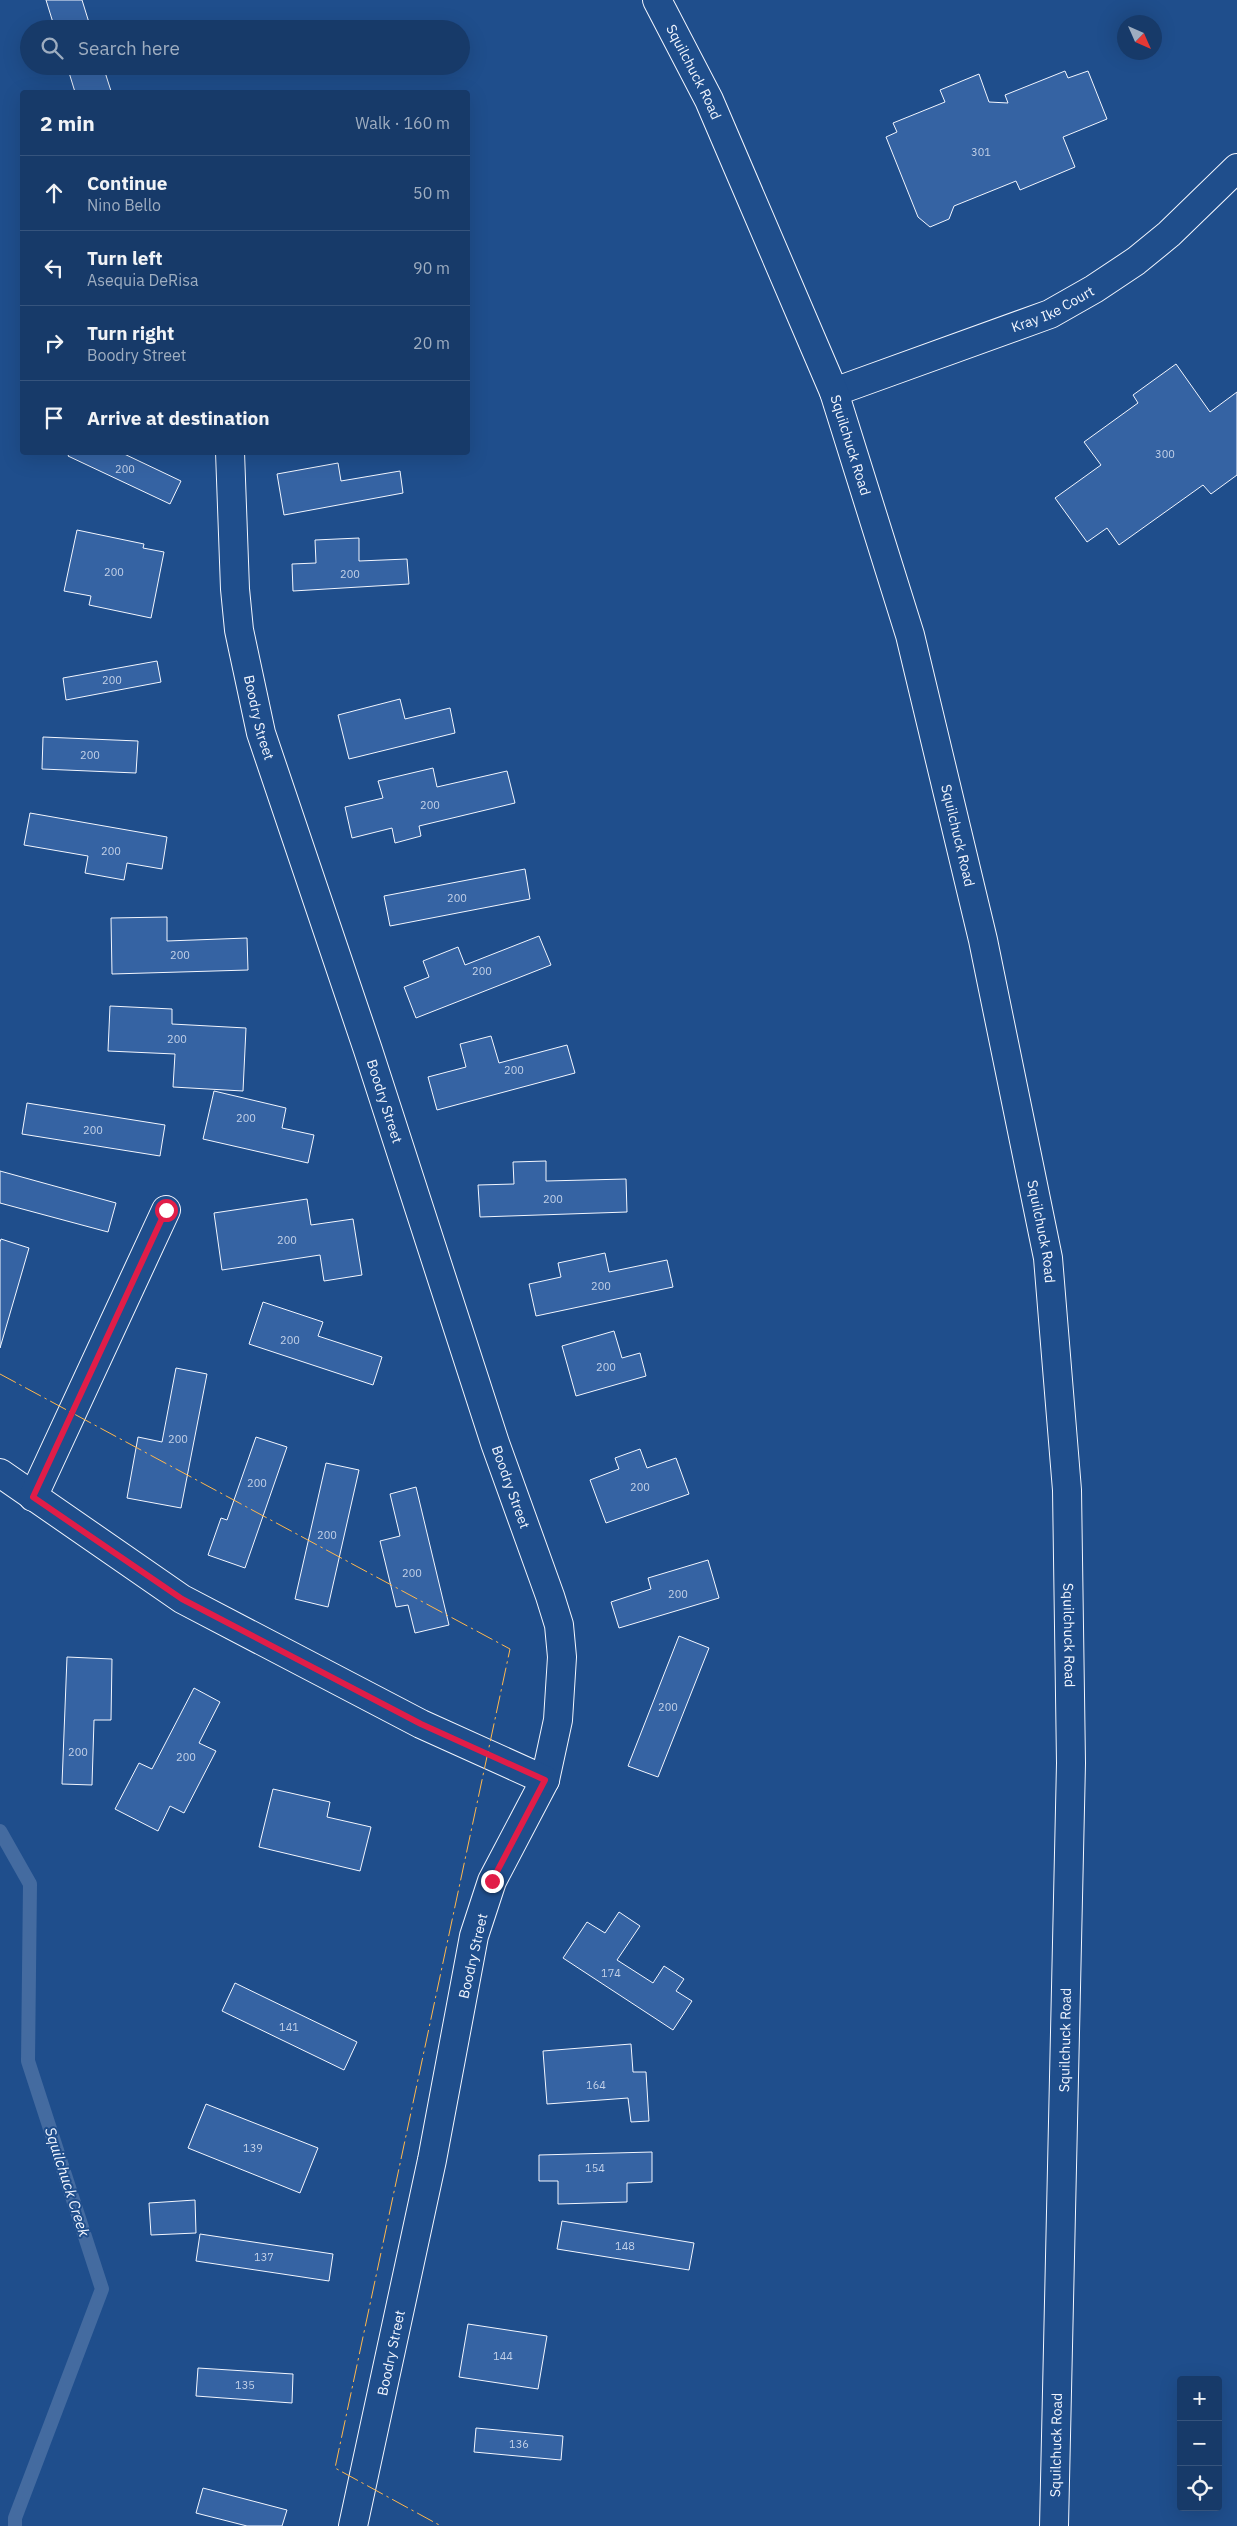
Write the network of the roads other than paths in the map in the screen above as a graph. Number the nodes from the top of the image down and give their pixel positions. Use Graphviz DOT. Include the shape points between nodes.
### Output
graph roads {
  1 [pos="657,0"];
  2 [pos="1237,168"];
  3 [pos="834,392"];
  4 [pos="230,455"];
  5 [pos="166,1210"];
  6 [pos="0,1474"];
  7 [pos="33,1497"];
  8 [pos="545,1780"];
  9 [pos="353,2526"];
  10 [pos="1054,2526"];
  1 -- 3 [label="street, Squilchuck Road" via="709,100"];
  2 -- 3 [label="street, Kray Ike Court" via="1136,261 1050,314"];
  3 -- 10 [label="street, Squilchuck Road" via="912,645 983,940 1048,1258 1067,1490 1071,1763"];
  4 -- 8 [label="street, Boodry Street" via="239,630 261,733 495,1443 559,1625 562,1656 558,1720"];
  5 -- 7 [label="street"];
  6 -- 7 [label="street"];
  7 -- 8 [label="street" via="182,1599 421,1724"];
  8 -- 9 [label="street, Boodry Street" via="492,1881 474,1936 432,2160"];
}
